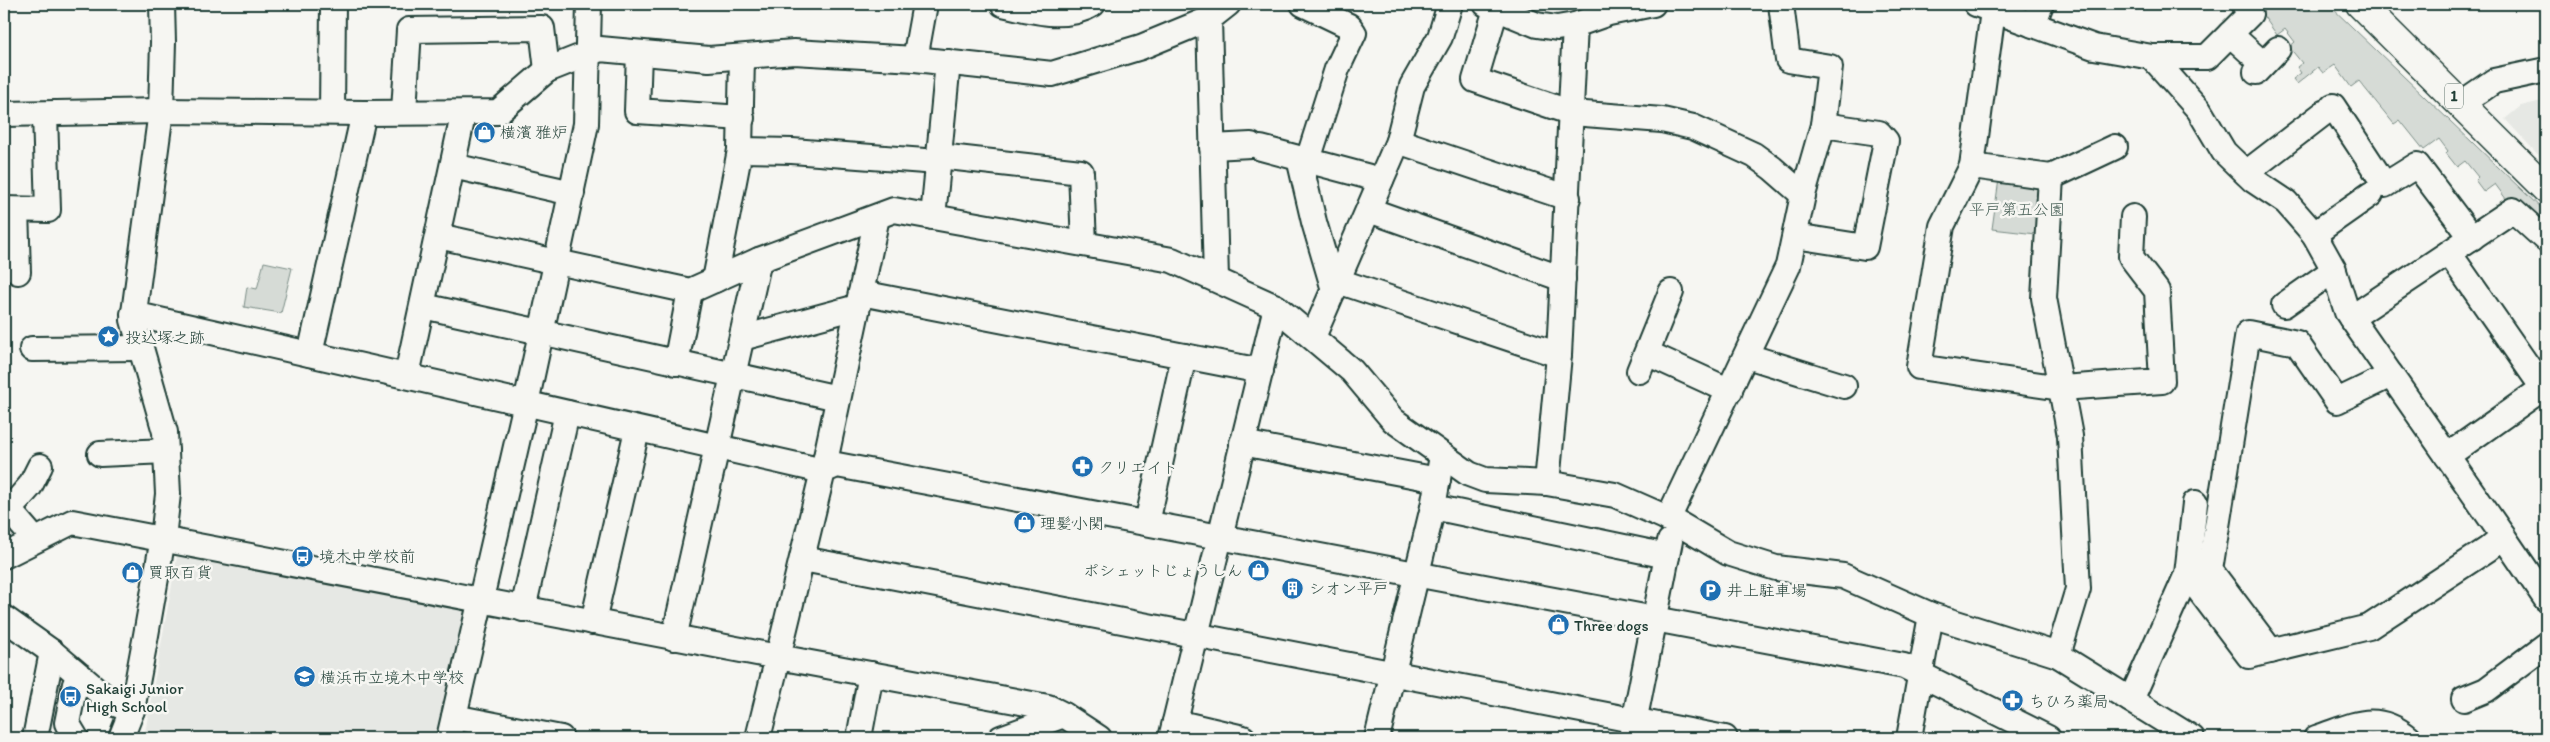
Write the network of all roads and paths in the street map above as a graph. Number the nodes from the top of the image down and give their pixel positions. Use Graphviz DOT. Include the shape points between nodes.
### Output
graph roads {
  1 [pos="162,4"];
  2 [pos="333,4"];
  3 [pos="589,4"];
  4 [pos="926,4"];
  5 [pos="1003,4"];
  6 [pos="1093,4"];
  7 [pos="1228,4"];
  8 [pos="1303,4"];
  9 [pos="1450,4"];
  10 [pos="1652,4"];
  11 [pos="1781,4"];
  12 [pos="2244,4"];
  13 [pos="2360,4"];
  14 [pos="1984,8"];
  15 [pos="1506,9"];
  16 [pos="1204,14"];
  17 [pos="1347,14"];
  18 [pos="2037,14"];
  19 [pos="1575,25"];
  20 [pos="2230,34"];
  21 [pos="590,52"];
  22 [pos="639,53"];
  23 [pos="742,57"];
  24 [pos="2152,57"];
  25 [pos="915,58"];
  26 [pos="2265,61"];
  27 [pos="948,62"];
  28 [pos="547,70"];
  29 [pos="2546,70"];
  30 [pos="2462,103"];
  31 [pos="160,112"];
  32 [pos="332,112"];
  33 [pos="404,112"];
  34 [pos="1572,113"];
  35 [pos="4,114"];
  36 [pos="45,114"];
  37 [pos="364,114"];
  38 [pos="742,118"];
  39 [pos="463,119"];
  40 [pos="1823,126"];
  41 [pos="1398,141"];
  42 [pos="1212,147"];
  43 [pos="2116,147"];
  44 [pos="740,150"];
  45 [pos="939,159"];
  46 [pos="1303,159"];
  47 [pos="453,166"];
  48 [pos="1972,166"];
  49 [pos="2246,173"];
  50 [pos="2051,177"];
  51 [pos="1381,180"];
  52 [pos="2546,190"];
  53 [pos="572,193"];
  54 [pos="2371,194"];
  55 [pos="1803,195"];
  56 [pos="1568,198"];
  57 [pos="10,210"];
  58 [pos="1369,210"];
  59 [pos="877,217"];
  60 [pos="934,217"];
  61 [pos="2133,217"];
  62 [pos="2314,234"];
  63 [pos="438,236"];
  64 [pos="1795,236"];
  65 [pos="2472,238"];
  66 [pos="2546,240"];
  67 [pos="1084,244"];
  68 [pos="2449,253"];
  69 [pos="759,260"];
  70 [pos="557,261"];
  71 [pos="13,270"];
  72 [pos="2334,270"];
  73 [pos="1216,279"];
  74 [pos="1563,279"];
  75 [pos="715,280"];
  76 [pos="1336,285"];
  77 [pos="690,291"];
  78 [pos="1671,292"];
  79 [pos="859,300"];
  80 [pos="2284,305"];
  81 [pos="423,306"];
  82 [pos="1276,307"];
  83 [pos="133,314"];
  84 [pos="2352,318"];
  85 [pos="542,333"];
  86 [pos="1313,336"];
  87 [pos="742,338"];
  88 [pos="40,342"];
  89 [pos="140,348"];
  90 [pos="310,354"];
  91 [pos="1559,355"];
  92 [pos="1184,356"];
  93 [pos="1747,356"];
  94 [pos="676,363"];
  95 [pos="1260,371"];
  96 [pos="407,375"];
  97 [pos="733,375"];
  98 [pos="2391,375"];
  99 [pos="1844,386"];
  100 [pos="2545,387"];
  101 [pos="2062,388"];
  102 [pos="1730,391"];
  103 [pos="838,398"];
  104 [pos="526,403"];
  105 [pos="567,413"];
  106 [pos="637,430"];
  107 [pos="1242,442"];
  108 [pos="717,448"];
  109 [pos="166,450"];
  110 [pos="100,454"];
  111 [pos="1442,456"];
  112 [pos="2447,456"];
  113 [pos="40,466"];
  114 [pos="823,471"];
  115 [pos="1438,480"];
  116 [pos="1547,483"];
  117 [pos="2195,503"];
  118 [pos="6,507"];
  119 [pos="1433,507"];
  120 [pos="1671,520"];
  121 [pos="1147,523"];
  122 [pos="2503,536"];
  123 [pos="1219,537"];
  124 [pos="163,538"];
  125 [pos="35,540"];
  126 [pos="4,556"];
  127 [pos="1667,556"];
  128 [pos="803,559"];
  129 [pos="1417,574"];
  130 [pos="2187,574"];
  131 [pos="2546,599"];
  132 [pos="481,600"];
  133 [pos="523,608"];
  134 [pos="1931,615"];
  135 [pos="4,618"];
  136 [pos="1654,620"];
  137 [pos="593,622"];
  138 [pos="1196,636"];
  139 [pos="674,638"];
  140 [pos="2546,645"];
  141 [pos="2271,651"];
  142 [pos="52,652"];
  143 [pos="2058,655"];
  144 [pos="778,657"];
  145 [pos="1392,673"];
  146 [pos="871,674"];
  147 [pos="1921,675"];
  148 [pos="82,677"];
  149 [pos="2464,699"];
  150 [pos="2131,700"];
  151 [pos="132,710"];
  152 [pos="1064,715"];
  153 [pos="452,728"];
  154 [pos="1173,730"];
  155 [pos="1633,730"];
  156 [pos="1034,732"];
  157 [pos="34,738"];
  158 [pos="76,738"];
  159 [pos="120,738"];
  160 [pos="127,738"];
  161 [pos="561,738"];
  162 [pos="758,738"];
  163 [pos="859,738"];
  164 [pos="1001,738"];
  165 [pos="1099,738"];
  166 [pos="1243,738"];
  167 [pos="1377,738"];
  168 [pos="1725,738"];
  169 [pos="1909,738"];
  170 [pos="2048,738"];
  171 [pos="2192,738"];
  172 [pos="2316,738"];
  173 [pos="2409,738"];
  1 -- 31 [label="street"];
  2 -- 32 [label="street"];
  3 -- 21 [label="street"];
  4 -- 25 [label="street"];
  5 -- 6 [label="street" via="1058,14 1083,10"];
  7 -- 16 [label="street"];
  8 -- 17 [label="street"];
  9 -- 41 [label="street" via="1440,37 1412,86"];
  10 -- 19 [label="street" via="1609,13"];
  11 -- 40 [label="street" via="1788,60 1830,67"];
  12 -- 20 [label="street" via="2250,14"];
  13 -- 30 [label="highway, 1"];
  14 -- 18 [label="street"];
  14 -- 48 [label="street"];
  15 -- 19 [label="street" via="1537,25 1557,28"];
  15 -- 34 [label="street" via="1475,80"];
  16 -- 27 [label="street" via="1141,47 1052,74"];
  16 -- 42 [label="street"];
  17 -- 46 [label="street" via="1354,33"];
  18 -- 24 [label="street" via="2094,47"];
  19 -- 34 [label="street"];
  20 -- 24 [label="street" via="2207,57"];
  20 -- 26 [label="street"];
  21 -- 22 [label="street" via="600,49"];
  21 -- 28 [label="street"];
  21 -- 53 [label="street" via="586,124"];
  22 -- 23 [label="street" via="709,59"];
  22 -- 38 [label="street" via="637,110"];
  23 -- 25 [label="street" via="794,52"];
  23 -- 38 [label="street"];
  24 -- 49 [label="street" via="2165,81 2199,110 2224,152"];
  25 -- 27 [label="street"];
  27 -- 45 [label="street"];
  28 -- 33 [label="street" via="542,28 409,30"];
  28 -- 39 [label="street" via="498,112"];
  29 -- 30 [label="street" via="2494,81"];
  30 -- 52 [label="highway, 1"];
  31 -- 32 [label="street"];
  31 -- 36 [label="street"];
  31 -- 83 [label="street"];
  32 -- 37 [label="street"];
  33 -- 37 [label="street"];
  33 -- 39 [label="street"];
  34 -- 55 [label="street" via="1662,120 1693,127 1754,155"];
  34 -- 56 [label="street"];
  35 -- 36 [label="street"];
  36 -- 57 [label="street" via="48,210"];
  37 -- 90 [label="street"];
  38 -- 44 [label="street"];
  39 -- 47 [label="street"];
  40 -- 55 [label="street"];
  40 -- 64 [label="street" via="1880,133 1886,141 1865,248"];
  41 -- 51 [label="street"];
  41 -- 56 [label="street"];
  42 -- 46 [label="street" via="1256,146"];
  42 -- 73 [label="street"];
  43 -- 50 [label="street"];
  44 -- 45 [label="street"];
  44 -- 75 [label="street"];
  45 -- 60 [label="street"];
  45 -- 67 [label="street" via="1081,172"];
  46 -- 51 [label="street"];
  46 -- 76 [label="street" via="1314,222"];
  47 -- 53 [label="street"];
  47 -- 63 [label="street"];
  48 -- 50 [label="street"];
  48 -- 101 [label="street" via="1942,226 1919,367"];
  49 -- 62 [label="street" via="2286,202"];
  49 -- 65 [label="street" via="2328,109 2386,185 2417,165"];
  50 -- 101 [label="street" via="2044,298"];
  51 -- 58 [label="street"];
  53 -- 70 [label="street"];
  54 -- 62 [label="street"];
  55 -- 64 [label="street"];
  56 -- 74 [label="street"];
  57 -- 71 [label="street"];
  58 -- 74 [label="street"];
  58 -- 76 [label="street"];
  59 -- 60 [label="street" via="894,210"];
  59 -- 69 [label="street"];
  59 -- 79 [label="street"];
  60 -- 67 [label="street"];
  61 -- 101 [label="street" via="2131,257 2157,291 2162,381"];
  62 -- 72 [label="street"];
  63 -- 70 [label="street"];
  63 -- 81 [label="street"];
  64 -- 93 [label="street" via="1788,266"];
  65 -- 66 [label="street" via="2513,210"];
  65 -- 68 [label="street"];
  67 -- 73 [label="street" via="1172,260"];
  68 -- 84 [label="street"];
  68 -- 100 [label="street"];
  69 -- 75 [label="street"];
  69 -- 87 [label="street"];
  70 -- 77 [label="street"];
  70 -- 85 [label="street"];
  72 -- 80 [label="street"];
  72 -- 84 [label="street" via="2347,312"];
  73 -- 82 [label="street"];
  74 -- 91 [label="street"];
  75 -- 77 [label="street"];
  76 -- 86 [label="street"];
  76 -- 91 [label="street"];
  77 -- 94 [label="street"];
  78 -- 102 [label="street" via="1643,362"];
  79 -- 87 [label="street"];
  79 -- 92 [label="street"];
  79 -- 103 [label="street"];
  81 -- 85 [label="street"];
  81 -- 96 [label="street"];
  82 -- 86 [label="street"];
  82 -- 95 [label="street"];
  83 -- 89 [label="street"];
  83 -- 90 [label="street"];
  84 -- 98 [label="street"];
  85 -- 94 [label="street"];
  85 -- 104 [label="street"];
  86 -- 111 [label="street" via="1352,371 1393,420"];
  87 -- 97 [label="street"];
  88 -- 89 [label="street"];
  89 -- 109 [label="street" via="165,432"];
  90 -- 96 [label="street"];
  91 -- 116 [label="street"];
  92 -- 95 [label="street"];
  92 -- 121 [label="street"];
  93 -- 99 [label="street"];
  93 -- 102 [label="street"];
  94 -- 97 [label="street"];
  95 -- 107 [label="street"];
  96 -- 104 [label="street"];
  97 -- 103 [label="street"];
  97 -- 108 [label="street"];
  98 -- 112 [label="street"];
  98 -- 141 [label="street" via="2337,402 2297,342 2248,333 2210,570"];
  100 -- 112 [label="street"];
  101 -- 143 [label="street" via="2070,436 2078,590"];
  102 -- 120 [label="street"];
  103 -- 114 [label="street"];
  104 -- 105 [label="street"];
  104 -- 132 [label="street"];
  105 -- 106 [label="street"];
  105 -- 133 [label="street"];
  106 -- 108 [label="street"];
  106 -- 137 [label="street"];
  107 -- 115 [label="street"];
  107 -- 123 [label="street"];
  108 -- 114 [label="street"];
  108 -- 139 [label="street"];
  109 -- 110 [label="street"];
  109 -- 124 [label="street" via="168,494"];
  111 -- 115 [label="street"];
  111 -- 116 [label="street" via="1469,474 1485,480"];
  112 -- 122 [label="street"];
  113 -- 118 [label="street" via="30,486"];
  114 -- 121 [label="street" via="837,465"];
  114 -- 128 [label="street"];
  115 -- 119 [label="street"];
  116 -- 120 [label="street" via="1615,495"];
  117 -- 130 [label="street"];
  118 -- 125 [label="street"];
  119 -- 127 [label="street"];
  119 -- 129 [label="street"];
  120 -- 127 [label="street"];
  120 -- 134 [label="street" via="1728,553 1776,568 1843,576"];
  121 -- 123 [label="street"];
  122 -- 131 [label="street"];
  122 -- 141 [label="street" via="2369,627"];
  123 -- 129 [label="street"];
  123 -- 138 [label="street"];
  124 -- 125 [label="street" via="72,522"];
  124 -- 132 [label="street"];
  124 -- 151 [label="street"];
  125 -- 126 [label="street"];
  127 -- 136 [label="street"];
  128 -- 138 [label="street"];
  128 -- 144 [label="street"];
  129 -- 136 [label="street"];
  129 -- 145 [label="street"];
  130 -- 141 [label="street" via="2249,656"];
  130 -- 150 [label="street"];
  132 -- 133 [label="street"];
  132 -- 153 [label="street"];
  133 -- 137 [label="street"];
  134 -- 143 [label="street"];
  134 -- 147 [label="street"];
  135 -- 142 [label="street"];
  136 -- 147 [label="street" via="1904,666"];
  136 -- 155 [label="street"];
  137 -- 139 [label="street"];
  138 -- 145 [label="street"];
  138 -- 154 [label="street"];
  139 -- 144 [label="street"];
  140 -- 149 [label="street" via="2486,690"];
  142 -- 148 [label="street"];
  142 -- 157 [label="street"];
  143 -- 150 [label="street"];
  144 -- 146 [label="street"];
  144 -- 162 [label="street"];
  145 -- 155 [label="street"];
  145 -- 167 [label="street"];
  146 -- 152 [label="street" via="1048,708"];
  146 -- 163 [label="street"];
  147 -- 169 [label="street"];
  147 -- 170 [label="street"];
  148 -- 151 [label="street" via="112,703"];
  148 -- 158 [label="street" via="75,684 67,723"];
  150 -- 171 [label="street"];
  151 -- 159 [label="street"];
  151 -- 160 [label="street"];
  152 -- 156 [label="street"];
  152 -- 165 [label="street"];
  153 -- 161 [label="street"];
  154 -- 166 [label="street"];
  155 -- 168 [label="street"];
  156 -- 164 [label="street"];
  172 -- 173 [label="street" via="2364,723 2379,722"];
}
